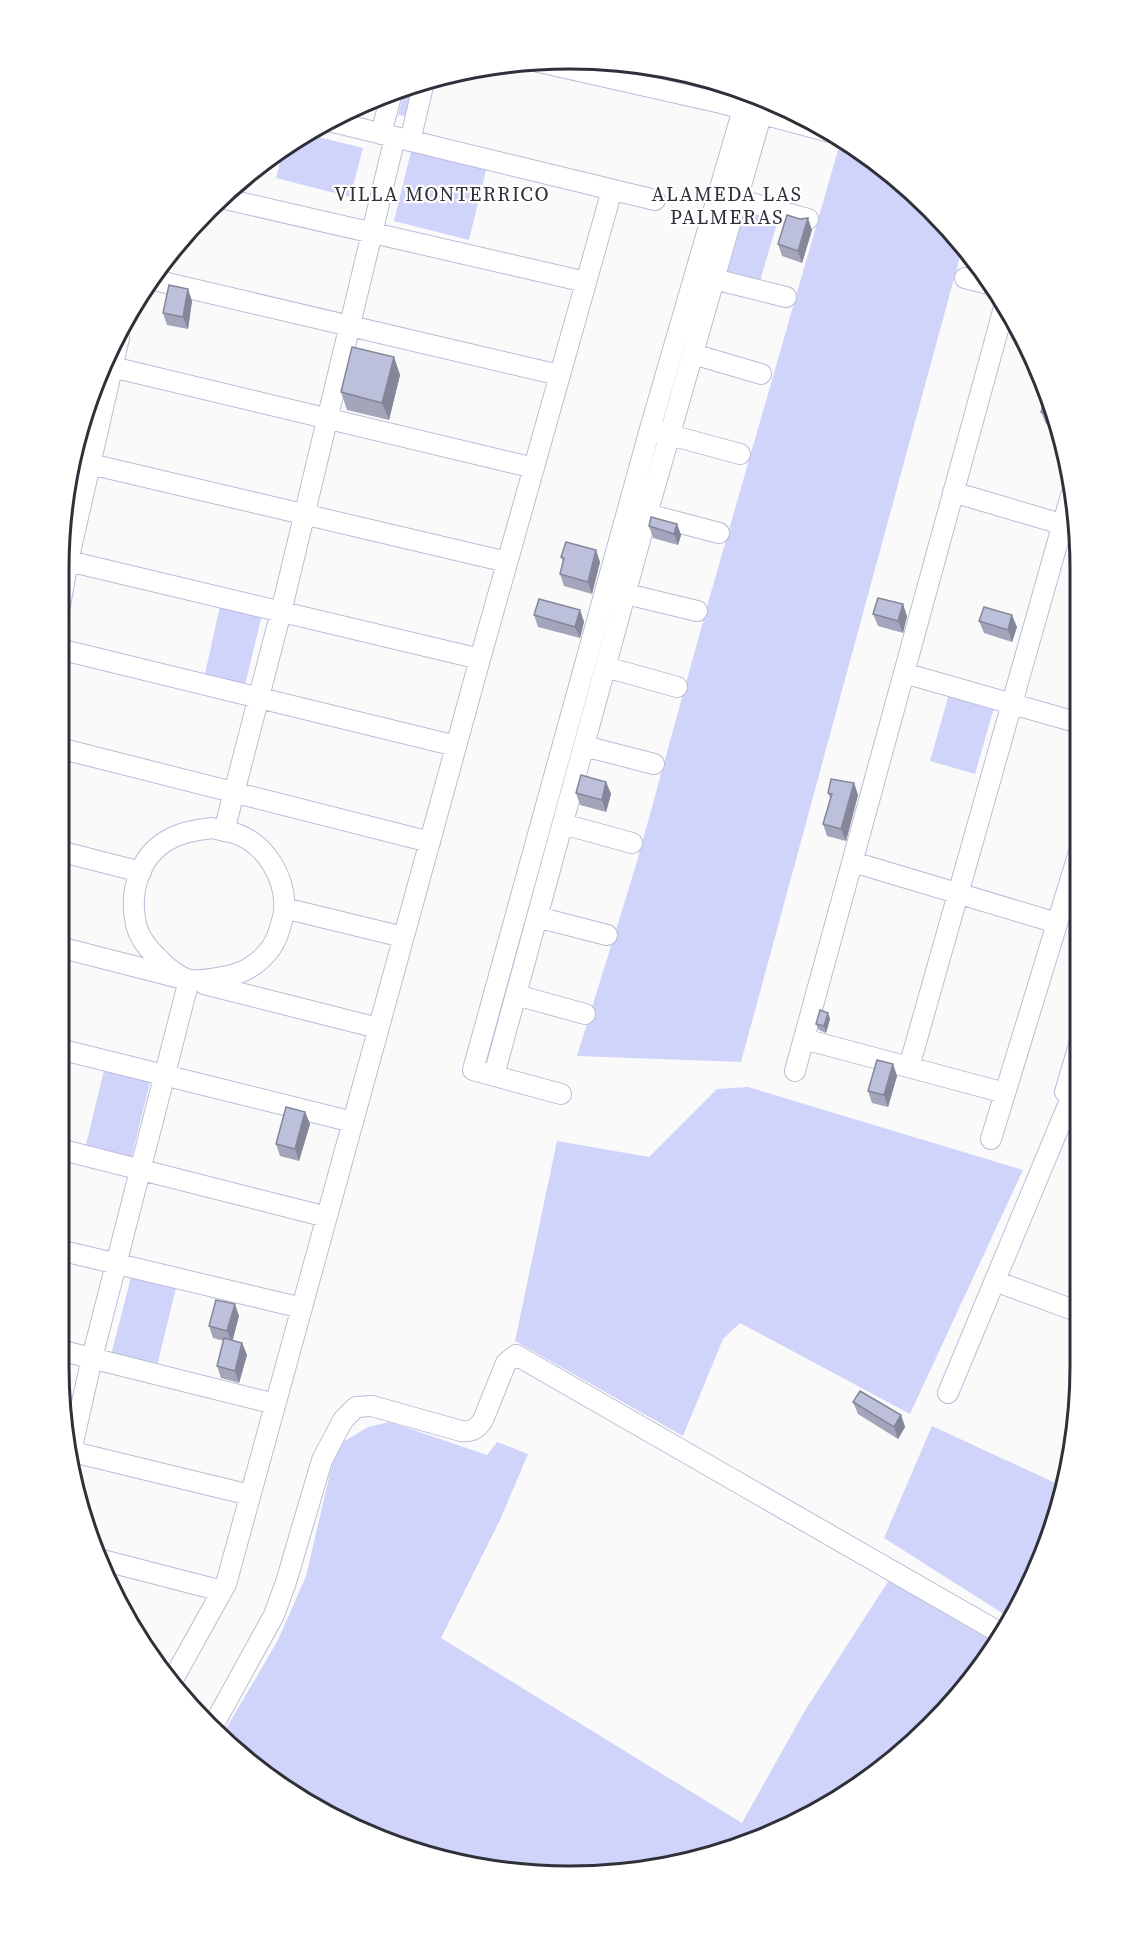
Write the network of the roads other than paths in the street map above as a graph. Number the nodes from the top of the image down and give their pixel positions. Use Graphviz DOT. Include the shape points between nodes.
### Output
graph roads {
  1 [pos="577,69"];
  2 [pos="418,93"];
  3 [pos="744,101"];
  4 [pos="393,102"];
  5 [pos="754,105"];
  6 [pos="755,105"];
  7 [pos="342,124"];
  8 [pos="395,137"];
  9 [pos="612,190"];
  10 [pos="737,199"];
  11 [pos="232,200"];
  12 [pos="655,200"];
  13 [pos="808,219"];
  14 [pos="372,232"];
  15 [pos="965,278"];
  16 [pos="714,279"];
  17 [pos="160,281"];
  18 [pos="586,282"];
  19 [pos="979,282"];
  20 [pos="786,297"];
  21 [pos="1002,317"];
  22 [pos="350,326"];
  23 [pos="693,354"];
  24 [pos="112,367"];
  25 [pos="761,374"];
  26 [pos="560,375"];
  27 [pos="327,418"];
  28 [pos="650,429"];
  29 [pos="669,435"];
  30 [pos="740,454"];
  31 [pos="90,464"];
  32 [pos="534,468"];
  33 [pos="953,492"];
  34 [pos="304,514"];
  35 [pos="647,514"];
  36 [pos="1068,526"];
  37 [pos="719,533"];
  38 [pos="1069,534"];
  39 [pos="69,555"];
  40 [pos="69,561"];
  41 [pos="507,562"];
  42 [pos="606,589"];
  43 [pos="626,593"];
  44 [pos="697,610"];
  45 [pos="281,612"];
  46 [pos="69,651"];
  47 [pos="480,659"];
  48 [pos="606,667"];
  49 [pos="904,673"];
  50 [pos="677,687"];
  51 [pos="258,697"];
  52 [pos="1012,704"];
  53 [pos="1070,720"];
  54 [pos="456,746"];
  55 [pos="584,746"];
  56 [pos="69,751"];
  57 [pos="654,764"];
  58 [pos="232,792"];
  59 [pos="562,824"];
  60 [pos="224,831"];
  61 [pos="430,842"];
  62 [pos="632,843"];
  63 [pos="69,854"];
  64 [pos="853,862"];
  65 [pos="141,872"];
  66 [pos="1070,881"];
  67 [pos="959,894"];
  68 [pos="284,908"];
  69 [pos="537,916"];
  70 [pos="1057,923"];
  71 [pos="607,935"];
  72 [pos="403,937"];
  73 [pos="69,950"];
  74 [pos="189,980"];
  75 [pos="516,995"];
  76 [pos="585,1014"];
  77 [pos="378,1028"];
  78 [pos="804,1039"];
  79 [pos="69,1052"];
  80 [pos="909,1067"];
  81 [pos="795,1071"];
  82 [pos="164,1075"];
  83 [pos="494,1075"];
  84 [pos="1070,1076"];
  85 [pos="1005,1093"];
  86 [pos="561,1094"];
  87 [pos="1070,1101"];
  88 [pos="352,1122"];
  89 [pos="991,1139"];
  90 [pos="69,1152"];
  91 [pos="1043,1167"];
  92 [pos="140,1170"];
  93 [pos="327,1217"];
  94 [pos="69,1252"];
  95 [pos="116,1264"];
  96 [pos="994,1281"];
  97 [pos="302,1308"];
  98 [pos="1070,1309"];
  99 [pos="69,1353"];
  100 [pos="92,1358"];
  101 [pos="948,1393"];
  102 [pos="275,1404"];
  103 [pos="74,1437"];
  104 [pos="77,1453"];
  105 [pos="250,1495"];
  106 [pos="109,1562"];
  107 [pos="222,1591"];
  108 [pos="995,1630"];
  109 [pos="174,1673"];
  110 [pos="216,1719"];
  1 -- 3 [label="street"];
  2 -- 8 [label="street"];
  4 -- 8 [label="street"];
  5 -- 28 [label="street"];
  6 -- 10 [label="street"];
  7 -- 8 [label="street"];
  8 -- 9 [label="street"];
  8 -- 14 [label="street"];
  9 -- 12 [label="street"];
  9 -- 18 [label="street"];
  10 -- 13 [label="street"];
  10 -- 16 [label="street"];
  11 -- 14 [label="street"];
  14 -- 18 [label="street"];
  14 -- 22 [label="street"];
  15 -- 19 [label="street"];
  16 -- 20 [label="street"];
  16 -- 23 [label="street"];
  17 -- 22 [label="street"];
  18 -- 26 [label="street"];
  21 -- 33 [label="street"];
  22 -- 26 [label="street"];
  22 -- 27 [label="street"];
  23 -- 25 [label="street"];
  23 -- 29 [label="street"];
  24 -- 27 [label="street"];
  24 -- 31 [label="street"];
  26 -- 32 [label="street"];
  27 -- 32 [label="street"];
  27 -- 34 [label="street"];
  28 -- 29 [label="street"];
  28 -- 42 [label="street"];
  29 -- 30 [label="street"];
  29 -- 35 [label="street"];
  31 -- 34 [label="street"];
  31 -- 39 [label="street"];
  32 -- 41 [label="street"];
  33 -- 36 [label="street"];
  33 -- 49 [label="street"];
  34 -- 41 [label="street"];
  34 -- 45 [label="street"];
  35 -- 37 [label="street"];
  35 -- 43 [label="street"];
  38 -- 52 [label="street"];
  40 -- 45 [label="street"];
  41 -- 47 [label="street"];
  42 -- 43 [label="street"];
  42 -- 83 [label="street" via="473,1070"];
  43 -- 44 [label="street"];
  43 -- 48 [label="street"];
  45 -- 47 [label="street"];
  45 -- 51 [label="street"];
  46 -- 51 [label="street"];
  47 -- 54 [label="street"];
  48 -- 50 [label="street"];
  48 -- 55 [label="street"];
  49 -- 52 [label="street"];
  49 -- 64 [label="street"];
  51 -- 54 [label="street"];
  51 -- 58 [label="street"];
  52 -- 53 [label="street"];
  52 -- 67 [label="street"];
  54 -- 61 [label="street"];
  55 -- 57 [label="street"];
  55 -- 59 [label="street"];
  56 -- 58 [label="street"];
  58 -- 60 [label="street"];
  58 -- 61 [label="street"];
  59 -- 62 [label="street"];
  59 -- 69 [label="street"];
  60 -- 65 [label="street" via="188,831 166,841 148,857"];
  60 -- 68 [label="street" via="256,845 272,863 283,887"];
  61 -- 72 [label="street"];
  63 -- 65 [label="street"];
  64 -- 67 [label="street"];
  64 -- 78 [label="street"];
  65 -- 74 [label="street" via="133,902 136,926 147,947 165,966"];
  66 -- 70 [label="street"];
  67 -- 70 [label="street"];
  67 -- 80 [label="street"];
  68 -- 72 [label="street"];
  68 -- 74 [label="street" via="277,938 261,959 240,973 215,980"];
  69 -- 71 [label="street"];
  69 -- 75 [label="street"];
  70 -- 85 [label="street"];
  72 -- 77 [label="street"];
  73 -- 74 [label="street"];
  74 -- 77 [label="street"];
  74 -- 82 [label="street"];
  75 -- 76 [label="street"];
  75 -- 83 [label="street"];
  77 -- 88 [label="street"];
  78 -- 80 [label="street"];
  78 -- 81 [label="street"];
  79 -- 82 [label="street"];
  80 -- 85 [label="street"];
  82 -- 88 [label="street"];
  82 -- 92 [label="street"];
  83 -- 86 [label="street"];
  84 -- 91 [label="street"];
  85 -- 89 [label="street"];
  87 -- 91 [label="street"];
  88 -- 93 [label="street"];
  90 -- 92 [label="street"];
  91 -- 96 [label="street"];
  92 -- 93 [label="street"];
  92 -- 95 [label="street"];
  93 -- 97 [label="street"];
  94 -- 95 [label="street"];
  95 -- 97 [label="street"];
  95 -- 100 [label="street"];
  96 -- 98 [label="street"];
  96 -- 101 [label="street"];
  97 -- 102 [label="street"];
  99 -- 100 [label="street"];
  100 -- 102 [label="street"];
  100 -- 103 [label="street"];
  102 -- 105 [label="street"];
  104 -- 105 [label="street"];
  105 -- 107 [label="street"];
  106 -- 107 [label="street"];
  107 -- 109 [label="street"];
  108 -- 110 [label="street" via="516,1355 506,1363 483,1420 470,1432 372,1406 356,1407 343,1420 322,1460 274,1615"];
}
